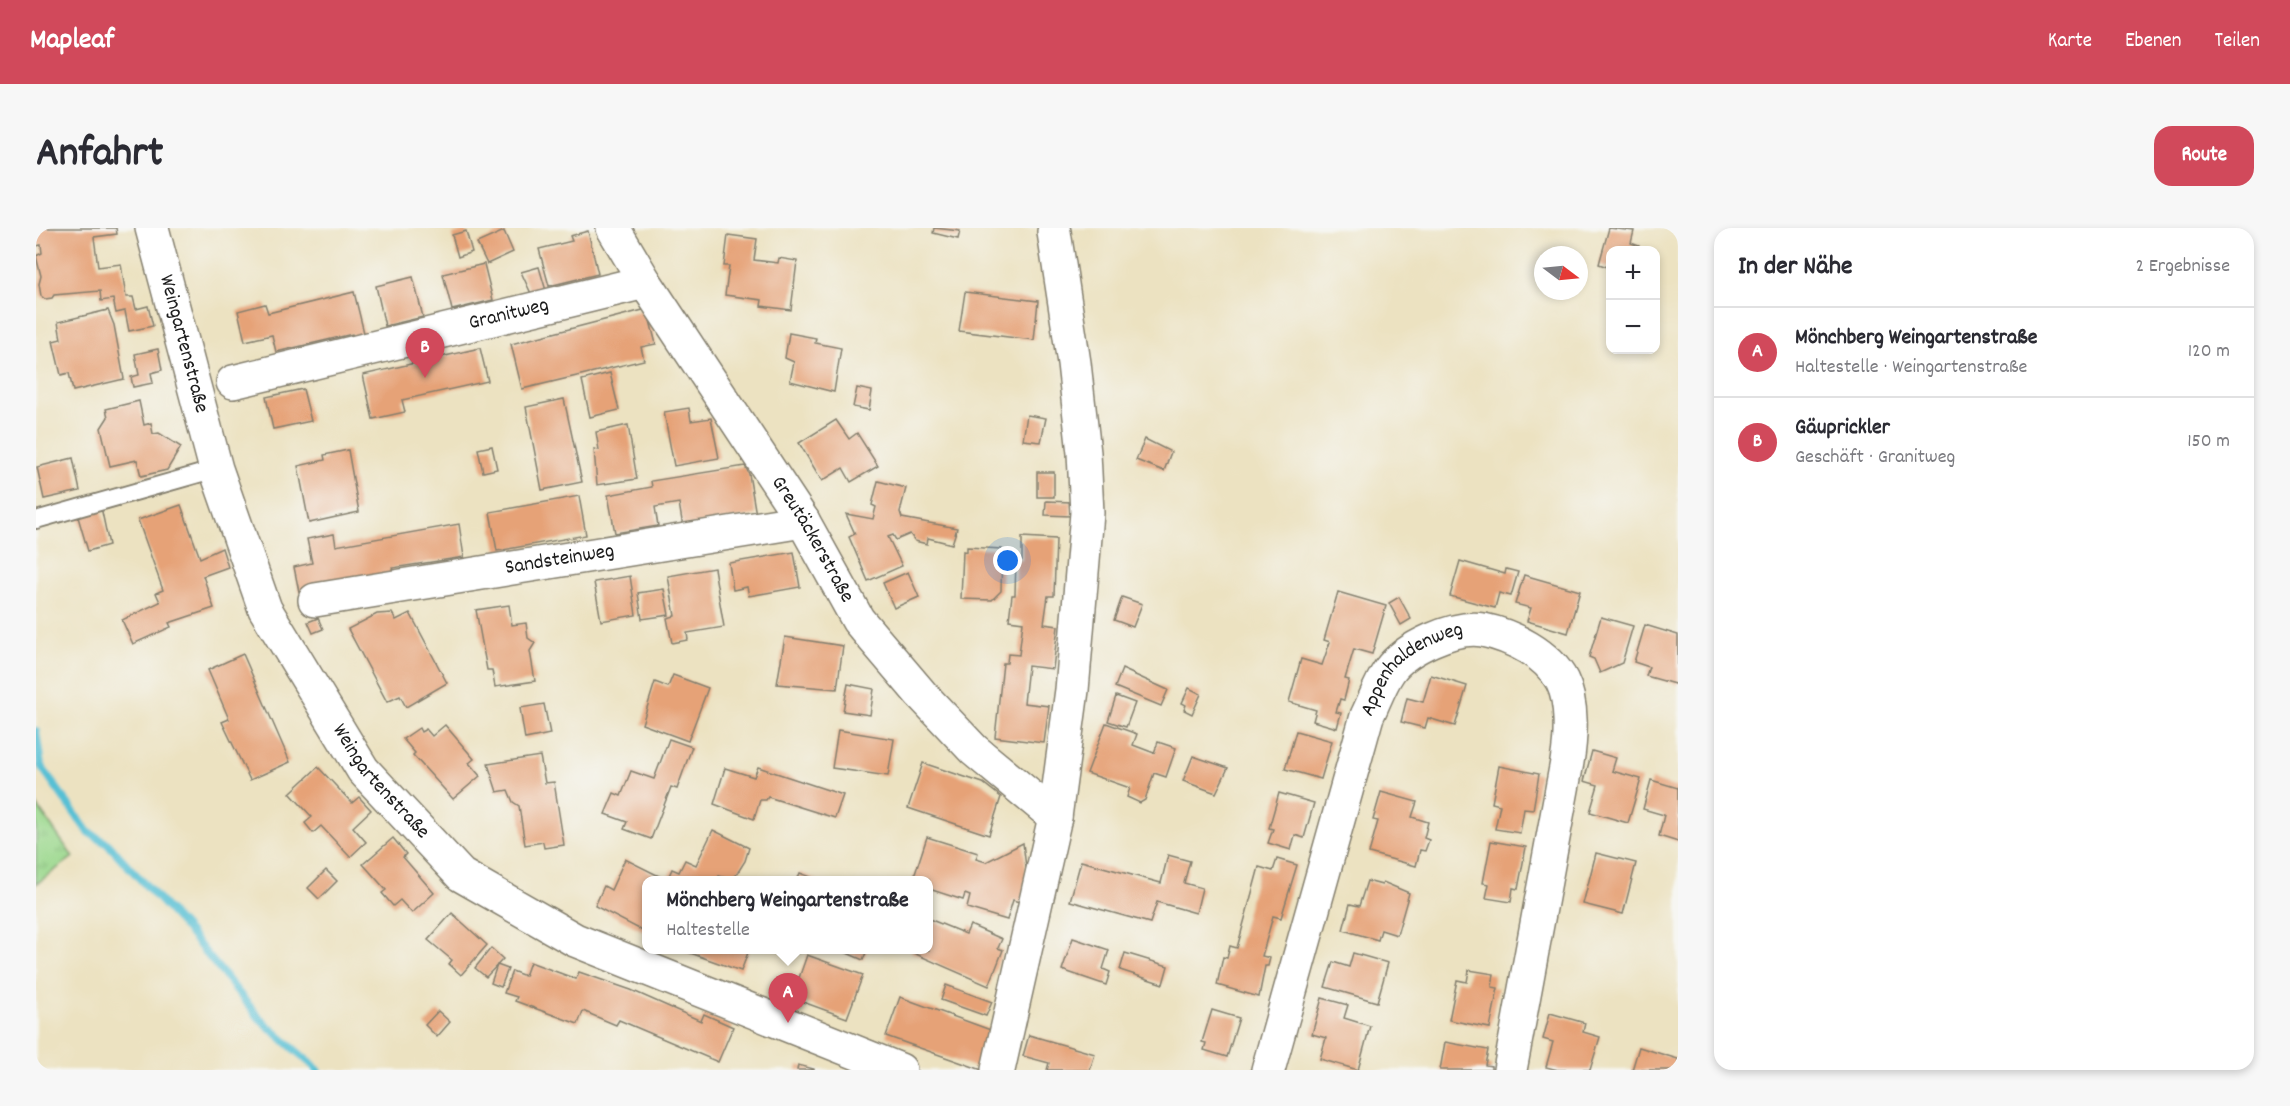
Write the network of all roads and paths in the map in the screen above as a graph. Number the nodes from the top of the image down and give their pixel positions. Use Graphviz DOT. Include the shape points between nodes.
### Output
graph roads {
  1 [pos="152,228"];
  2 [pos="613,228"];
  3 [pos="1054,232"];
  4 [pos="645,282"];
  5 [pos="233,382"];
  6 [pos="216,469"];
  7 [pos="36,520"];
  8 [pos="803,521"];
  9 [pos="315,600"];
  10 [pos="1056,817"];
  11 [pos="900,1070"];
  12 [pos="998,1070"];
  13 [pos="1268,1070"];
  14 [pos="1509,1070"];
  1 -- 6 [label="street, Weingartenstraße"];
  2 -- 4 [label="street, Greutäckerstraße"];
  3 -- 10 [label="street" via="1074,363 1087,513 1072,690"];
  4 -- 5 [label="street, Granitweg"];
  4 -- 8 [label="street, Greutäckerstraße"];
  6 -- 7 [label="lane"];
  6 -- 11 [label="street, Weingartenstraße" via="265,609 363,770 461,875 575,940"];
  8 -- 9 [label="street, Sandsteinweg"];
  8 -- 10 [label="street, Greutäckerstraße" via="858,620 974,750"];
  10 -- 12 [label="street"];
  13 -- 14 [label="street, Appenhaldenweg" via="1367,716 1390,670 1413,649 1443,636 1481,630 1542,656 1562,681 1571,723"];
}
